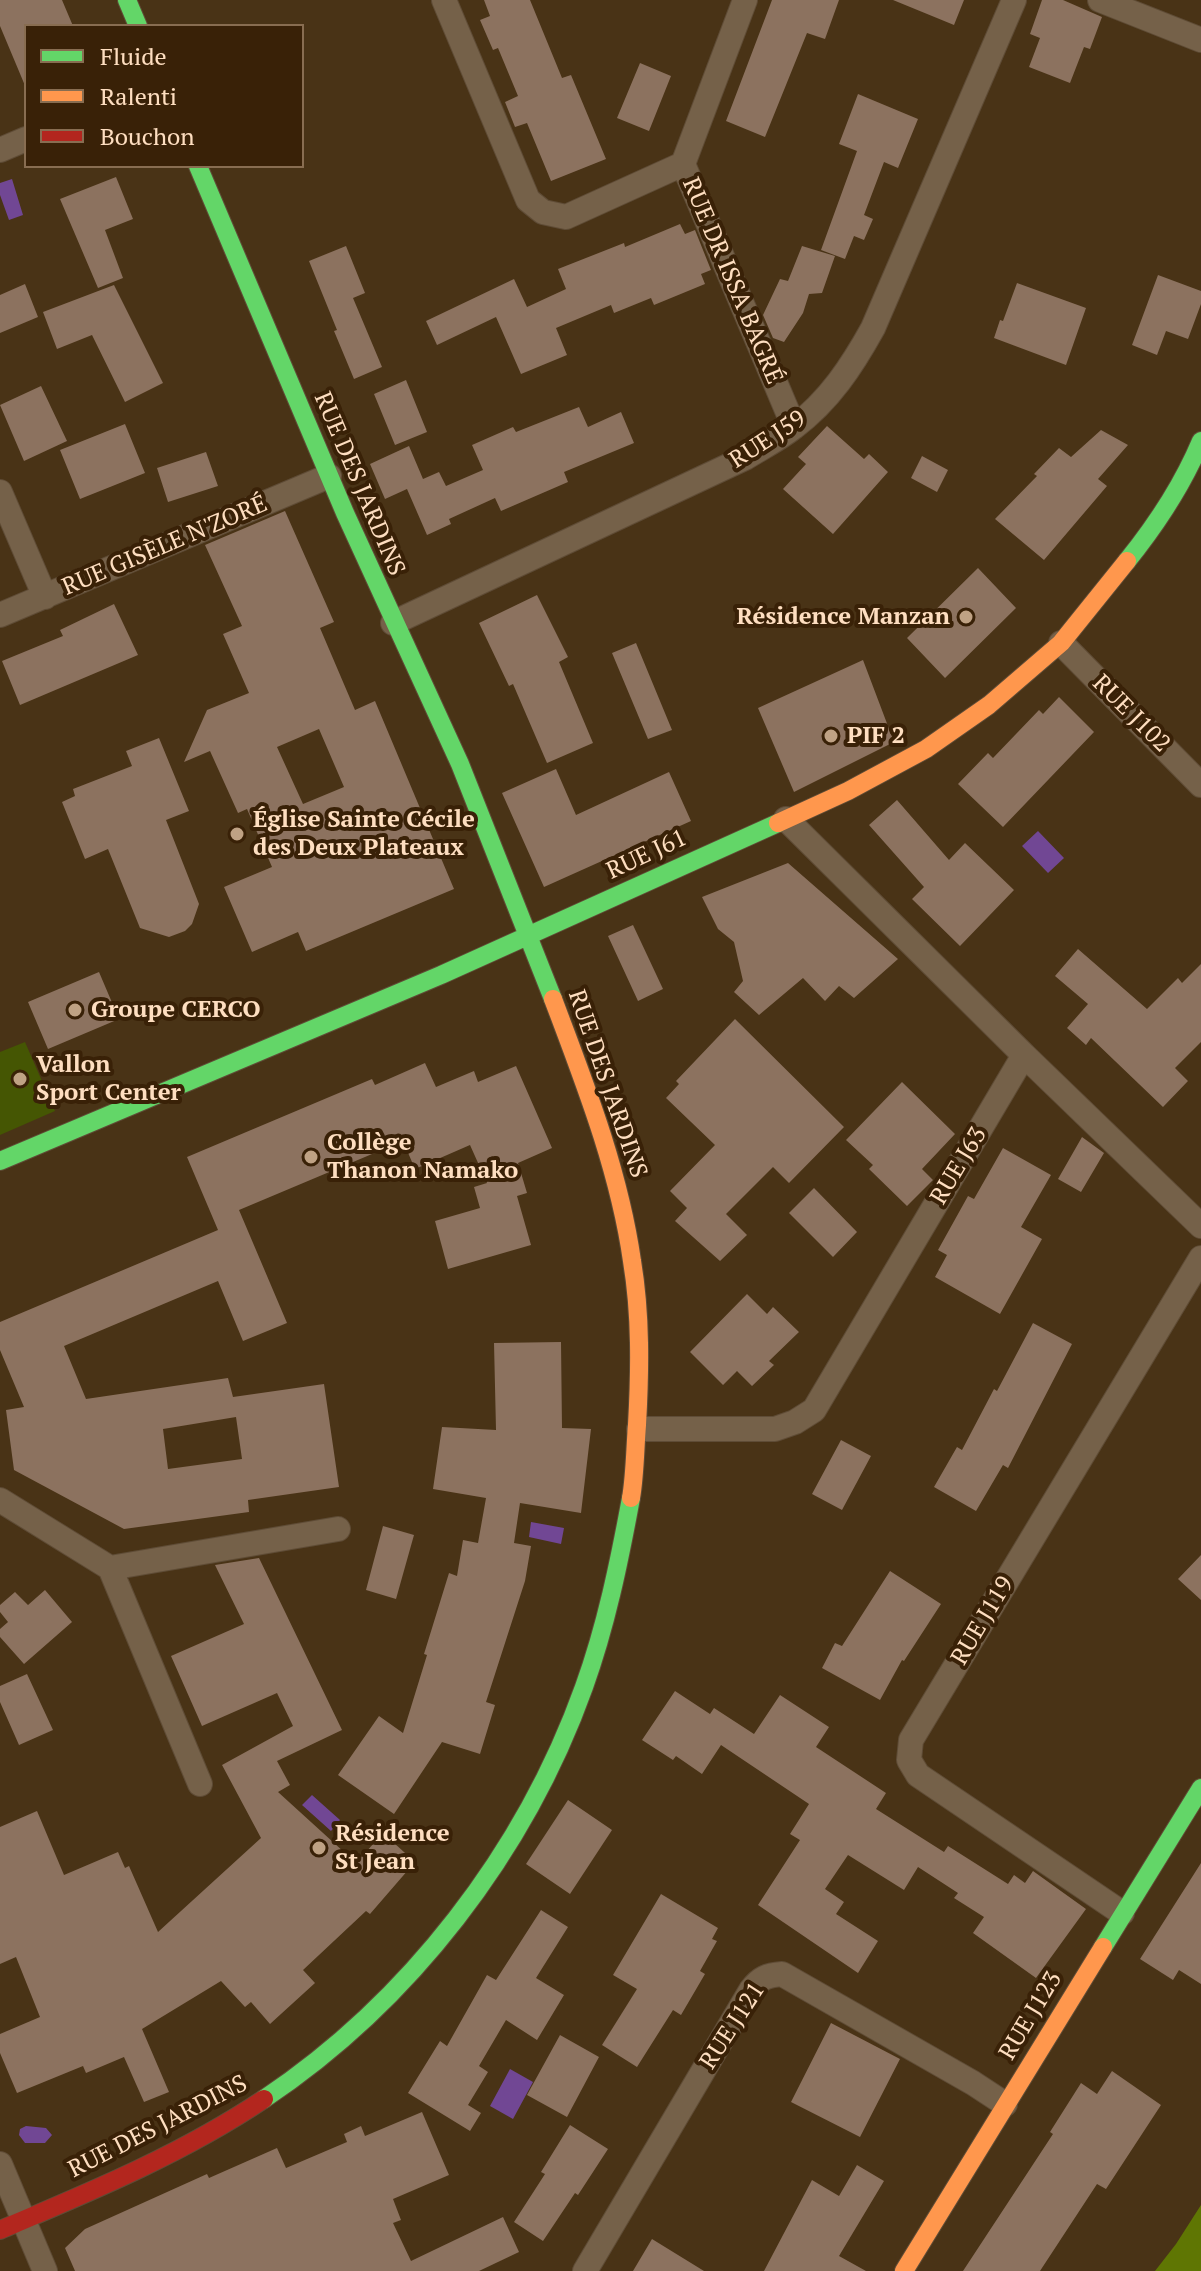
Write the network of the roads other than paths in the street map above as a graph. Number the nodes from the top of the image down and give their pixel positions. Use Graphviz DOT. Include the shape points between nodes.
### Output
graph roads {
  1 [pos="127,0"];
  2 [pos="444,0"];
  3 [pos="745,0"];
  4 [pos="1014,0"];
  5 [pos="1100,0"];
  6 [pos="137,24"];
  7 [pos="1201,40"];
  8 [pos="24,140"];
  9 [pos="0,150"];
  10 [pos="683,164"];
  11 [pos="199,168"];
  12 [pos="794,427"];
  13 [pos="1201,441"];
  14 [pos="329,476"];
  15 [pos="0,492"];
  16 [pos="45,597"];
  17 [pos="0,615"];
  18 [pos="393,623"];
  19 [pos="1061,643"];
  20 [pos="1201,785"];
  21 [pos="786,819"];
  22 [pos="530,935"];
  23 [pos="1024,1055"];
  24 [pos="0,1161"];
  25 [pos="1201,1226"];
  26 [pos="1201,1258"];
  27 [pos="639,1429"];
  28 [pos="0,1500"];
  29 [pos="338,1529"];
  30 [pos="110,1568"];
  31 [pos="200,1784"];
  32 [pos="1201,1788"];
  33 [pos="1122,1913"];
  34 [pos="1005,2104"];
  35 [pos="0,2164"];
  36 [pos="23,2220"];
  37 [pos="0,2230"];
  38 [pos="45,2271"];
  39 [pos="585,2271"];
  40 [pos="904,2271"];
  1 -- 6 [label="main road"];
  2 -- 10 [label="street" via="528,200 543,212 566,217"];
  3 -- 10 [label="street, RUE DR ISSA BAGRÉ"];
  4 -- 12 [label="street, RUE J59" via="873,328 828,396"];
  5 -- 7 [label="street"];
  8 -- 9 [label="street"];
  10 -- 12 [label="street, RUE DR ISSA BAGRÉ"];
  11 -- 14 [label="main road, RUE DES JARDINS"];
  12 -- 18 [label="street, RUE J59" via="696,483"];
  13 -- 19 [label="main road, RUE J61" via="1150,533"];
  14 -- 16 [label="street, RUE GISÈLE N'ZORÉ"];
  14 -- 18 [label="main road, RUE DES JARDINS"];
  15 -- 16 [label="street"];
  16 -- 17 [label="street, RUE GISÈLE N'ZORÉ"];
  18 -- 22 [label="main road, RUE DES JARDINS" via="466,777"];
  19 -- 20 [label="street, RUE J102"];
  19 -- 21 [label="main road, RUE J61" via="989,705 926,749"];
  21 -- 22 [label="main road, RUE J61"];
  21 -- 23 [label="street"];
  22 -- 24 [label="main road, RUE J61"];
  22 -- 27 [label="main road, RUE DES JARDINS" via="597,1115 618,1190 633,1263"];
  23 -- 25 [label="street"];
  23 -- 27 [label="street, RUE J63" via="814,1410 775,1429"];
  26 -- 33 [label="street, RUE J119" via="911,1740 909,1760 918,1775"];
  27 -- 36 [label="main road, RUE DES JARDINS" via="619,1565 581,1697 551,1768 460,1917 403,1985 282,2087 212,2131"];
  28 -- 30 [label="street"];
  29 -- 30 [label="street"];
  30 -- 31 [label="street"];
  32 -- 33 [label="main road, RUE J123"];
  33 -- 34 [label="main road, RUE J123"];
  34 -- 39 [label="street, RUE J121" via="782,1974 758,1979"];
  34 -- 40 [label="main road, RUE J123"];
  35 -- 36 [label="street"];
  36 -- 37 [label="main road, RUE DES JARDINS"];
  36 -- 38 [label="street"];
}
